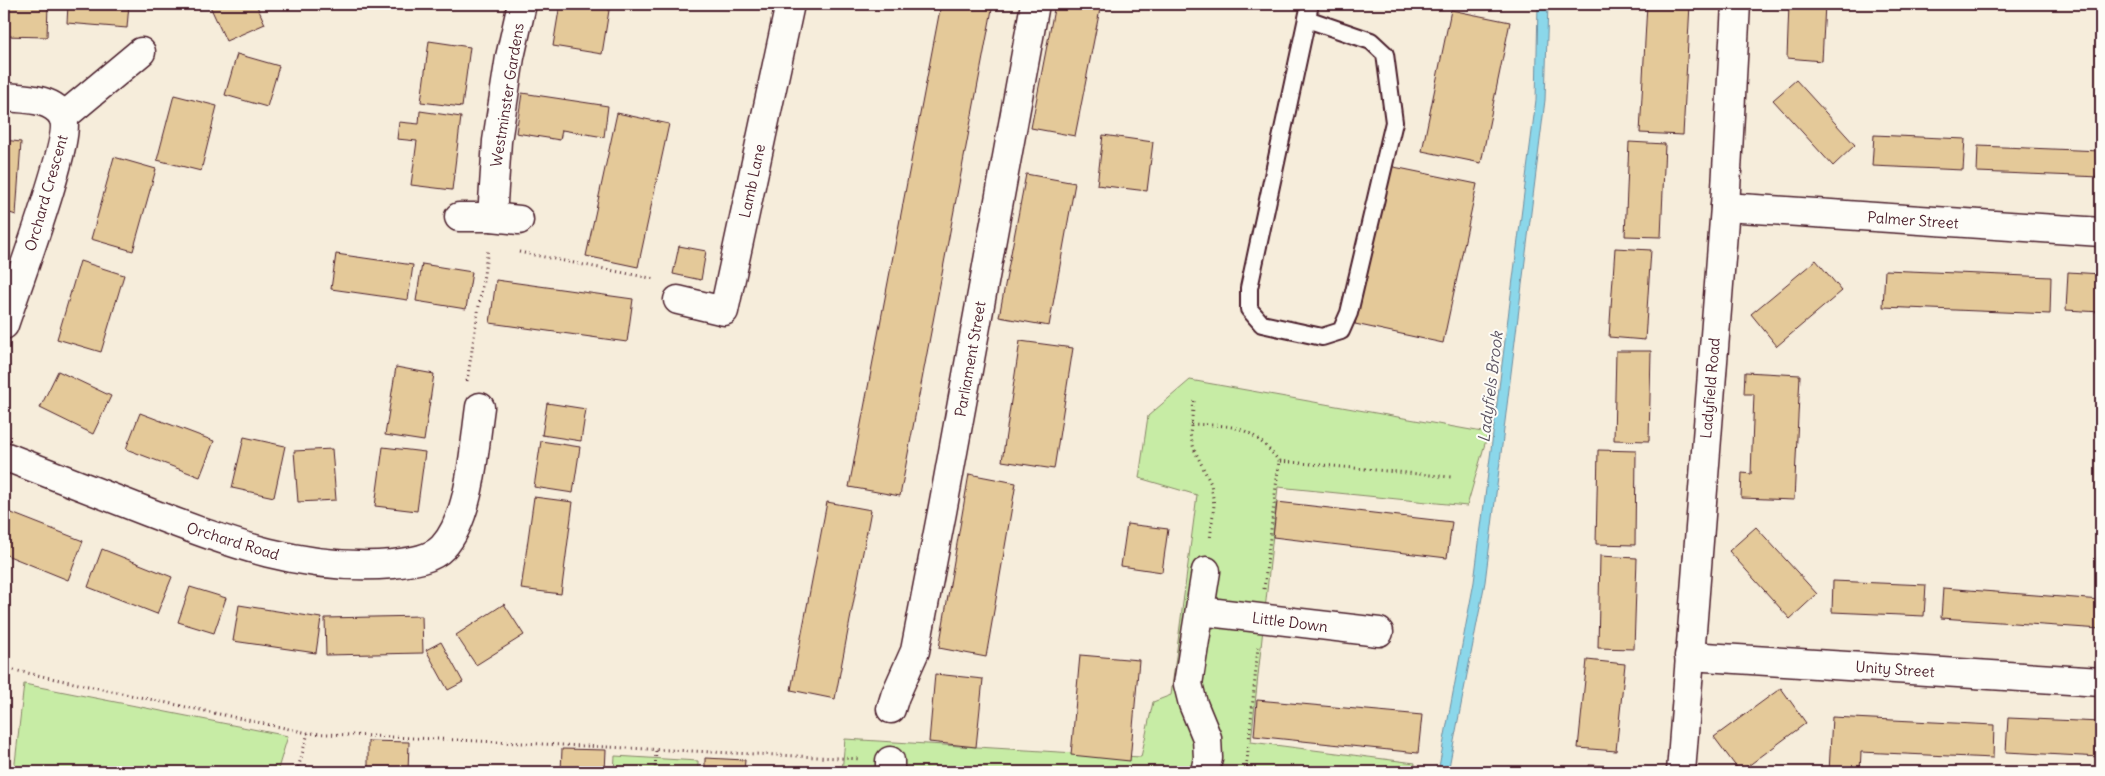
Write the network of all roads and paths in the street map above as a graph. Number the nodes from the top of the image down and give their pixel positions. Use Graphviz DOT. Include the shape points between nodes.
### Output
graph roads {
  1 [pos="522,4"];
  2 [pos="790,4"];
  3 [pos="1035,4"];
  4 [pos="1736,4"];
  5 [pos="1308,11"];
  6 [pos="141,52"];
  7 [pos="4,97"];
  8 [pos="63,117"];
  9 [pos="1725,208"];
  10 [pos="459,217"];
  11 [pos="492,217"];
  12 [pos="519,220"];
  13 [pos="2101,232"];
  14 [pos="678,300"];
  15 [pos="4,325"];
  16 [pos="1194,401"];
  17 [pos="480,407"];
  18 [pos="1191,424"];
  19 [pos="4,456"];
  20 [pos="1279,461"];
  21 [pos="1451,477"];
  22 [pos="1206,571"];
  23 [pos="1200,612"];
  24 [pos="1261,619"];
  25 [pos="1379,632"];
  26 [pos="1689,656"];
  27 [pos="4,668"];
  28 [pos="2101,682"];
  29 [pos="892,709"];
  30 [pos="308,733"];
  31 [pos="656,750"];
  32 [pos="890,766"];
  33 [pos="297,772"];
  34 [pos="655,772"];
  35 [pos="1205,772"];
  36 [pos="1246,772"];
  37 [pos="1681,772"];
  1 -- 11 [label="street, Westminster Gardens" via="497,141"];
  2 -- 14 [label="street, Lamb Lane" via="724,312"];
  3 -- 29 [label="street, Parliament Street" via="916,641"];
  4 -- 9 [label="street, Ladyfield Road"];
  5 -- 5 [label="lane" via="1372,41 1384,54 1394,122 1349,313 1341,331 1322,337 1262,324 1249,309 1249,288"];
  6 -- 8 [label="street, Orchard Crescent"];
  7 -- 8 [label="street, Orchard Crescent" via="43,102"];
  8 -- 15 [label="street, Orchard Crescent" via="62,148"];
  9 -- 13 [label="street, Palmer Street"];
  9 -- 26 [label="street, Ladyfield Road"];
  10 -- 11 [label="street"];
  11 -- 12 [label="street"];
  11 -- 17 [label="path" via="466,386 483,390"];
  12 -- 14 [label="path" via="514,252 664,281 660,297"];
  16 -- 18 [label="path"];
  17 -- 19 [label="street, Orchard Road" via="464,507 455,532 441,549 416,561 382,565 322,564 267,554"];
  18 -- 20 [label="path" via="1226,425 1252,433"];
  18 -- 22 [label="path" via="1190,434 1211,484 1214,505"];
  20 -- 21 [label="path"];
  20 -- 24 [label="path"];
  22 -- 23 [label="street"];
  23 -- 24 [label="street, Little Down"];
  23 -- 35 [label="street" via="1188,684 1208,738"];
  24 -- 25 [label="street, Little Down"];
  24 -- 36 [label="path"];
  26 -- 28 [label="street, Unity Street"];
  26 -- 37 [label="street, Ladyfield Road"];
  27 -- 30 [label="path"];
  30 -- 31 [label="path"];
  30 -- 33 [label="path"];
  31 -- 32 [label="path"];
  31 -- 34 [label="path"];
}
